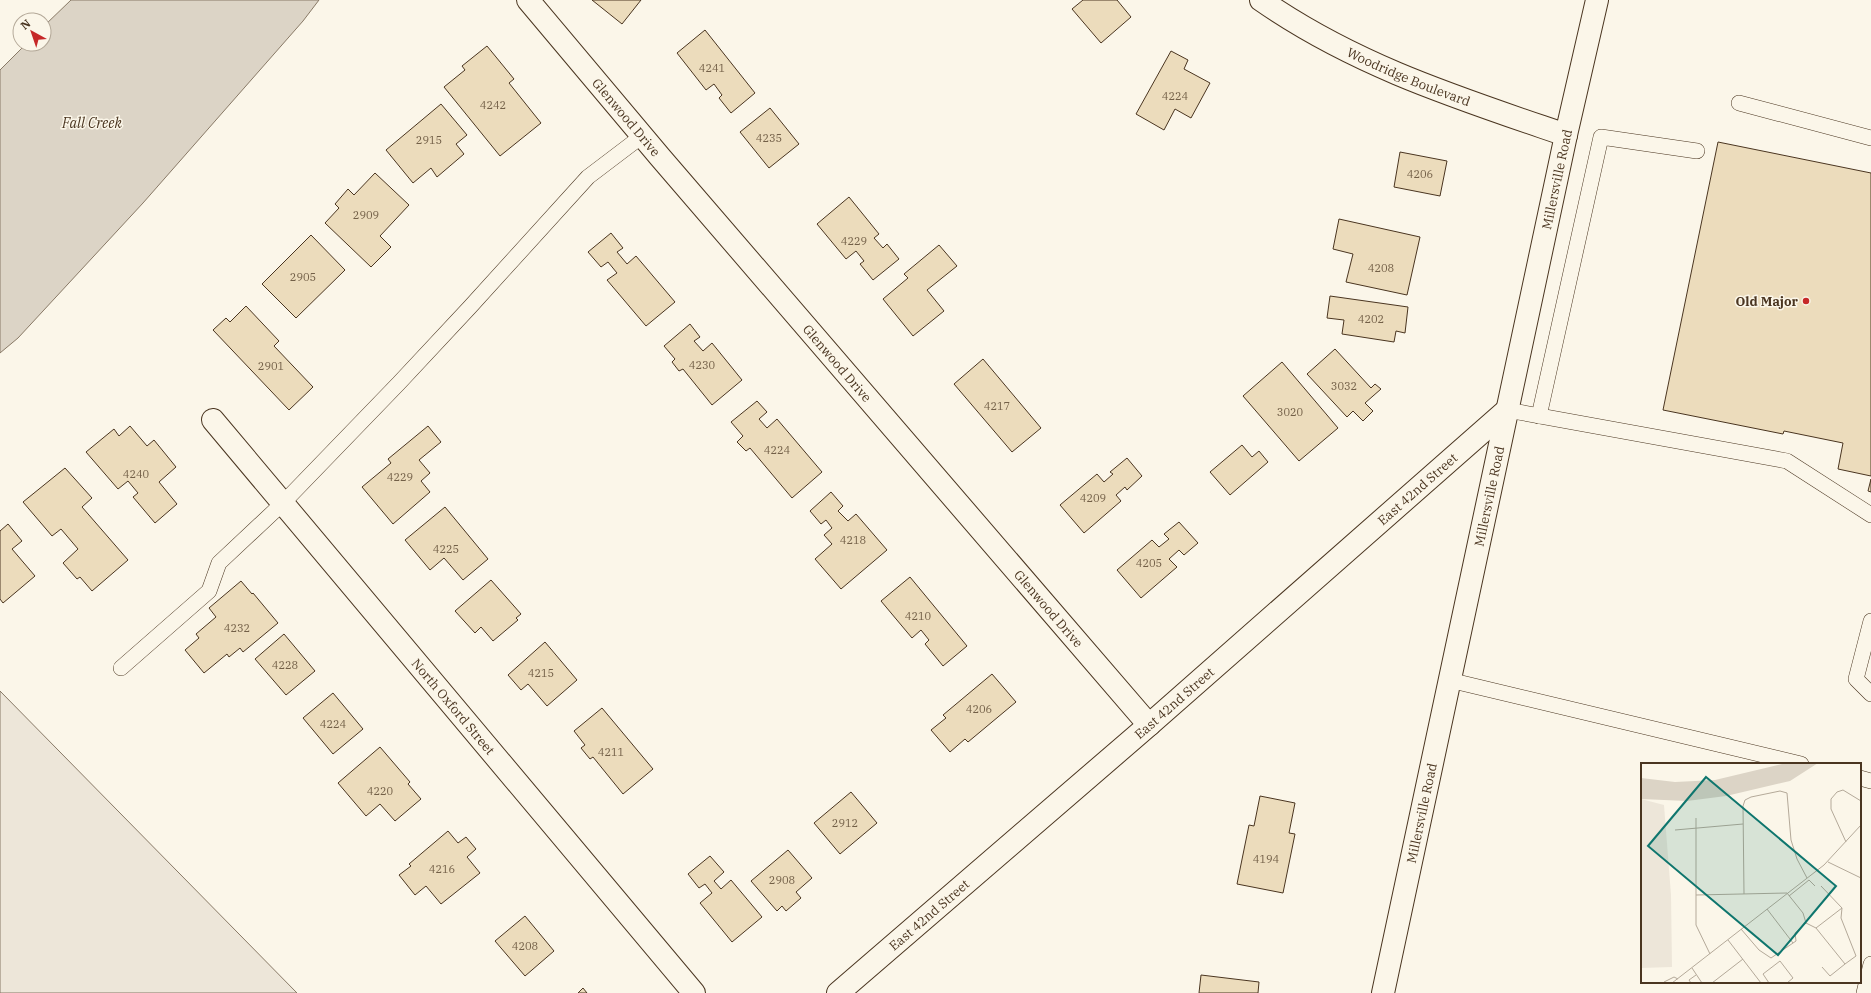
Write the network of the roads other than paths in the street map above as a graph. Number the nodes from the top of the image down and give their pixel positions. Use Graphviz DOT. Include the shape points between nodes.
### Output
graph roads {
  1 [pos="528,0"];
  2 [pos="1261,0"];
  3 [pos="1597,0"];
  4 [pos="1739,103"];
  5 [pos="1566,135"];
  6 [pos="642,136"];
  7 [pos="1871,138"];
  8 [pos="1696,151"];
  9 [pos="1507,410"];
  10 [pos="1539,416"];
  11 [pos="213,420"];
  12 [pos="283,503"];
  13 [pos="1871,515"];
  14 [pos="1871,621"];
  15 [pos="120,668"];
  16 [pos="1449,680"];
  17 [pos="1871,694"];
  18 [pos="1149,725"];
  19 [pos="1797,763"];
  20 [pos="1861,778"];
  21 [pos="1871,781"];
  22 [pos="1871,964"];
  23 [pos="694,993"];
  24 [pos="838,993"];
  25 [pos="1383,993"];
  26 [pos="1864,993"];
  1 -- 6 [label="street, Glenwood Drive"];
  2 -- 5 [label="street, Woodridge Boulevard" via="1343,49 1396,74"];
  3 -- 5 [label="street, Millersville Road"];
  4 -- 7 [label="lane"];
  5 -- 9 [label="street, Millersville Road"];
  6 -- 12 [label="lane" via="588,176 470,307"];
  6 -- 18 [label="street, Glenwood Drive"];
  8 -- 10 [label="lane" via="1601,137"];
  9 -- 10 [label="lane"];
  9 -- 16 [label="street, Millersville Road"];
  9 -- 18 [label="street, East 42nd Street"];
  10 -- 13 [label="lane" via="1787,461"];
  11 -- 12 [label="street, North Oxford Street"];
  12 -- 15 [label="lane" via="219,563 208,591"];
  12 -- 23 [label="street, North Oxford Street"];
  14 -- 17 [label="lane" via="1856,679"];
  16 -- 19 [label="lane"];
  16 -- 25 [label="street, Millersville Road"];
  18 -- 24 [label="street, East 42nd Street"];
  20 -- 21 [label="lane"];
  22 -- 26 [label="lane"];
}
